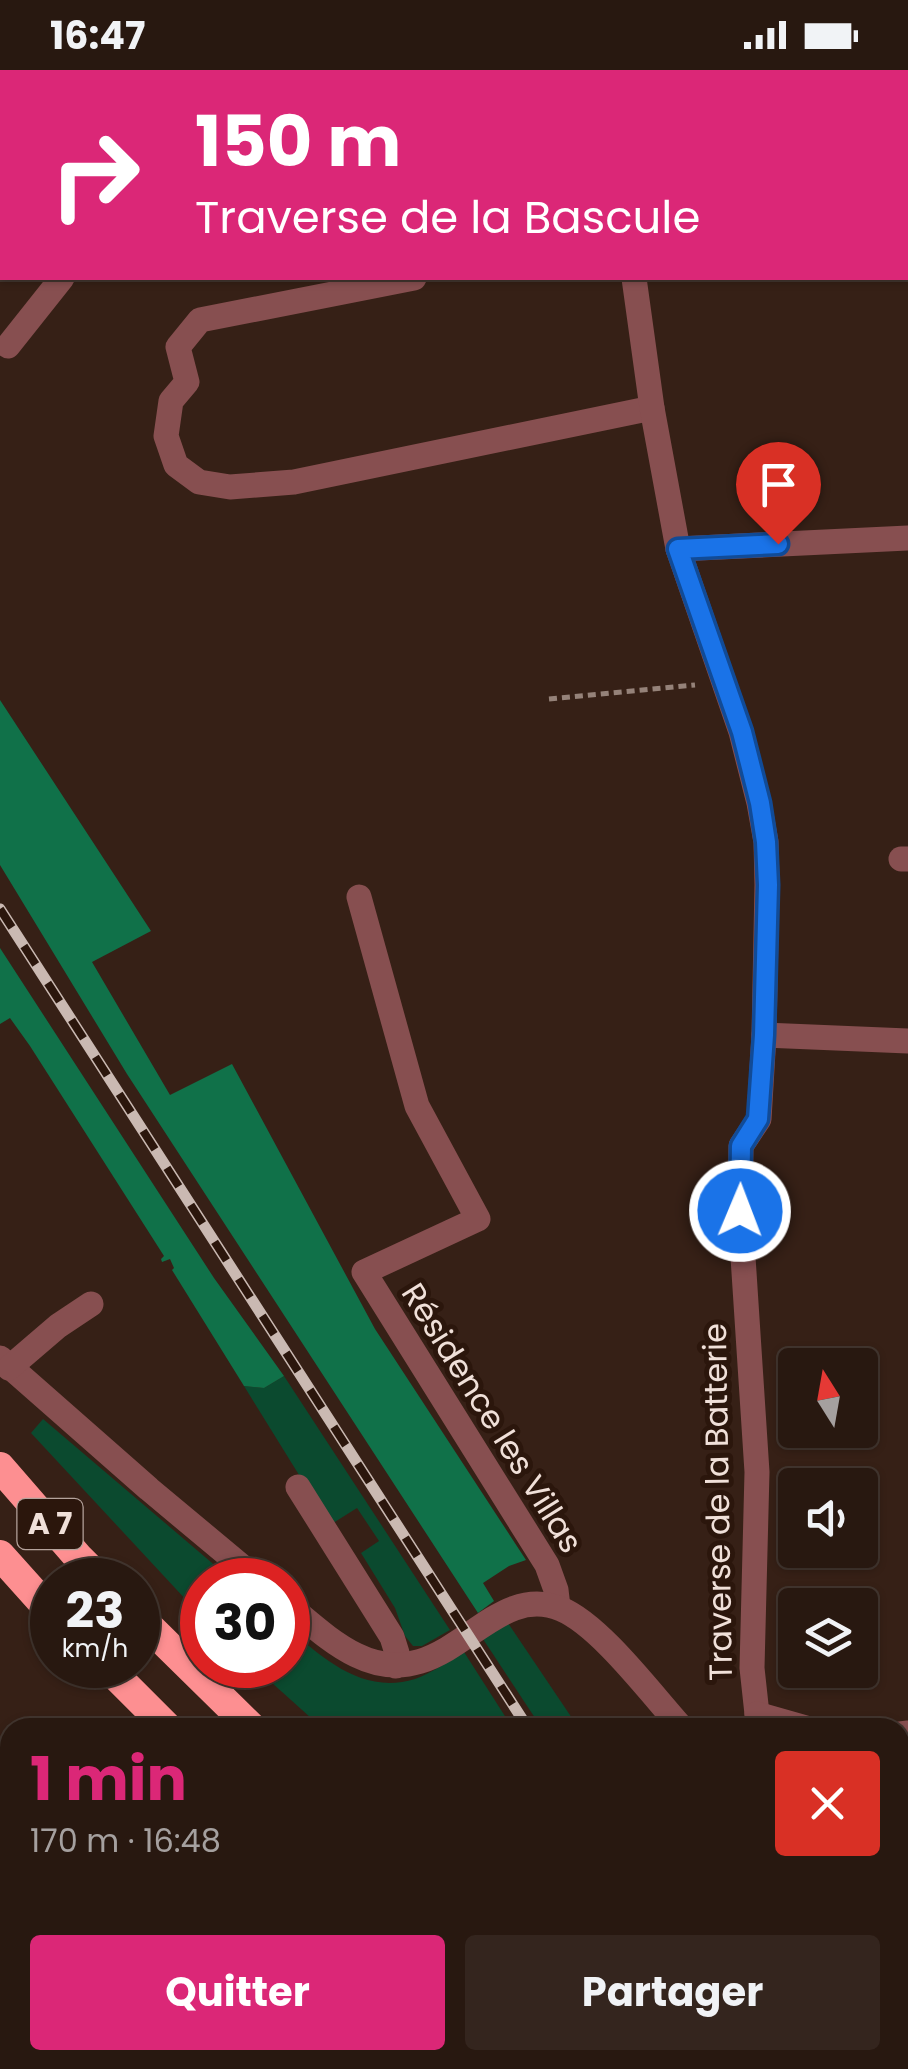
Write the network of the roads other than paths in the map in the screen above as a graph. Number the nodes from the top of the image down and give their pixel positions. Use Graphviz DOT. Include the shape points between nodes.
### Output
graph roads {
  1 [pos="60,280"];
  2 [pos="404,280"];
  3 [pos="634,280"];
  4 [pos="8,346"];
  5 [pos="652,408"];
  6 [pos="908,538"];
  7 [pos="678,549"];
  8 [pos="359,897"];
  9 [pos="764,1035"];
  10 [pos="908,1041"];
  11 [pos="91,1304"];
  12 [pos="5,1362"];
  13 [pos="0,1467"];
  14 [pos="298,1487"];
  15 [pos="0,1555"];
  16 [pos="79,1558"];
  17 [pos="232,1558"];
  18 [pos="30,1588"];
  19 [pos="558,1607"];
  20 [pos="310,1621"];
  21 [pos="160,1638"];
  22 [pos="396,1666"];
  23 [pos="128,1688"];
  24 [pos="158,1718"];
  25 [pos="242,1718"];
  26 [pos="673,1718"];
  27 [pos="760,1718"];
  1 -- 4 [label="street"];
  2 -- 5 [label="street" via="200,320 178,347 187,382 172,401 166,436 176,465 200,482 230,487 294,482"];
  3 -- 5 [label="street, Traverse de la Batterie"];
  5 -- 7 [label="street, Traverse de la Batterie"];
  6 -- 7 [label="street"];
  7 -- 9 [label="street, Traverse de la Batterie" via="760,803 768,885"];
  8 -- 19 [label="street, Résidence les Villas" via="417,1106 478,1219 364,1272 547,1565"];
  9 -- 10 [label="street"];
  9 -- 27 [label="street, Traverse de la Batterie" via="758,1119 741,1146 740,1178 756,1472 752,1668"];
  11 -- 12 [label="street"];
  12 -- 17 [label="street"];
  13 -- 16 [label="highway, A 7"];
  14 -- 22 [label="street" via="392,1637"];
  15 -- 18 [label="highway, A 7"];
  19 -- 22 [label="street" via="521,1606 430,1659"];
  19 -- 26 [label="street" via="607,1644"];
  20 -- 22 [label="street" via="356,1655"];
  21 -- 25 [label="highway"];
  23 -- 24 [label="highway"];
}
